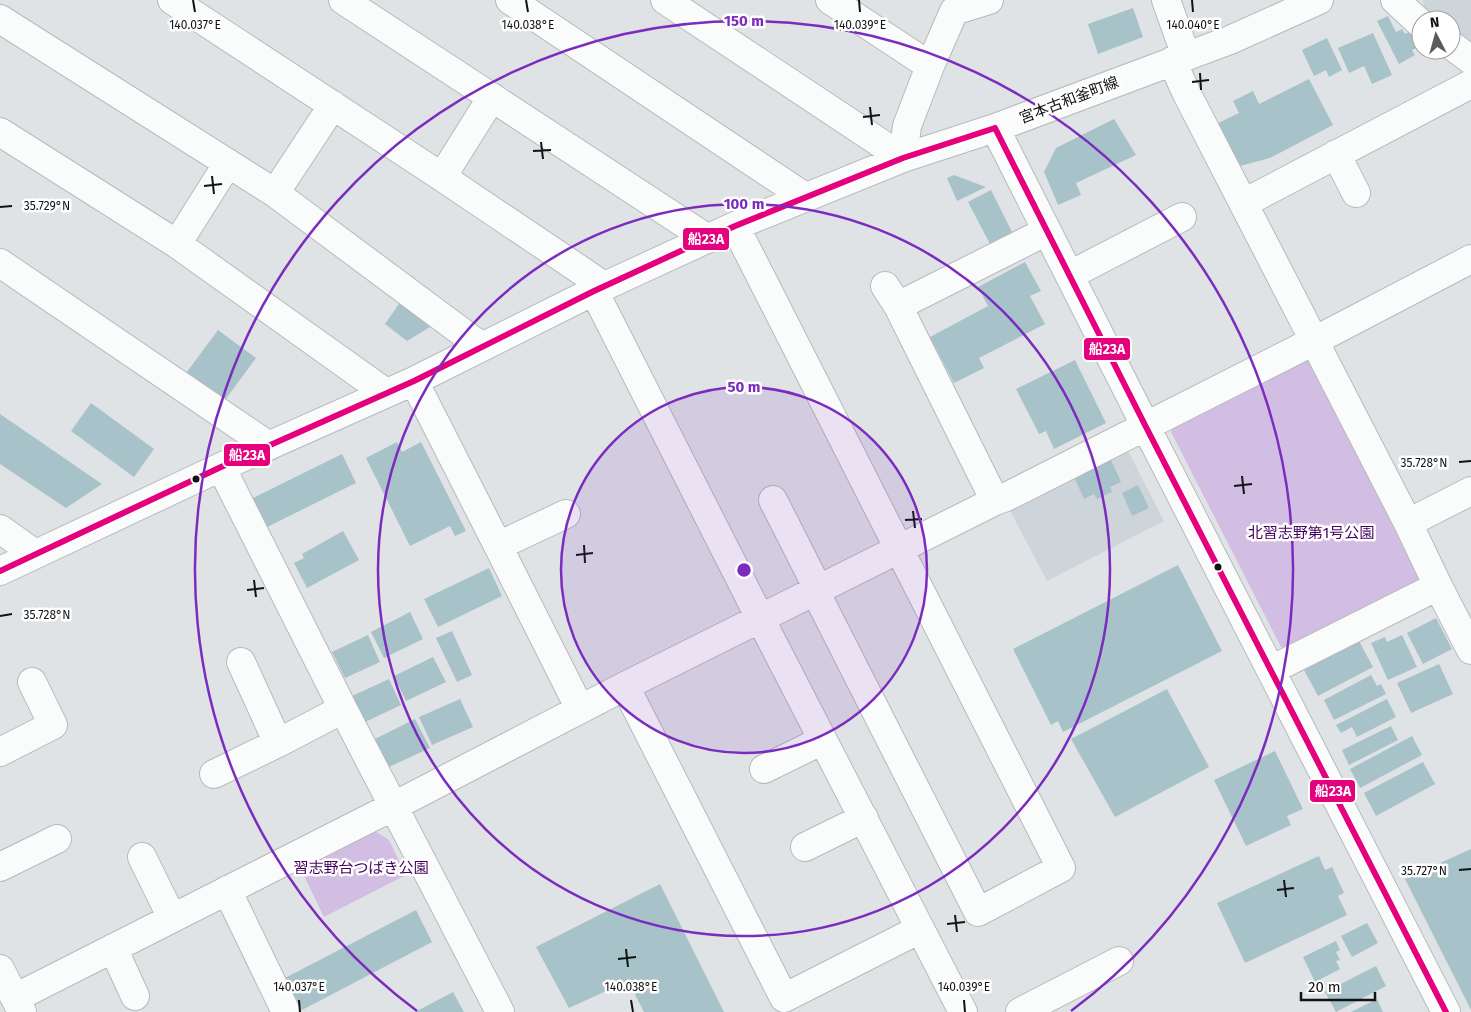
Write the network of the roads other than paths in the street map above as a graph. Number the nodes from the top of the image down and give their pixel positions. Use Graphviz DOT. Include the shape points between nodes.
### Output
graph roads {
  1 [pos="172,0"];
  2 [pos="344,0"];
  3 [pos="510,0"];
  4 [pos="665,0"];
  5 [pos="830,0"];
  6 [pos="989,0"];
  7 [pos="1166,0"];
  8 [pos="1319,0"];
  9 [pos="1395,0"];
  10 [pos="1411,15"];
  11 [pos="0,18"];
  12 [pos="1179,59"];
  13 [pos="930,66"];
  14 [pos="1471,84"];
  15 [pos="492,96"];
  16 [pos="333,106"];
  17 [pos="995,128"];
  18 [pos="0,132"];
  19 [pos="1336,154"];
  20 [pos="903,158"];
  21 [pos="228,163"];
  22 [pos="442,177"];
  23 [pos="275,193"];
  24 [pos="1356,194"];
  25 [pos="805,198"];
  26 [pos="1244,203"];
  27 [pos="1182,217"];
  28 [pos="735,226"];
  29 [pos="1047,231"];
  30 [pos="708,239"];
  31 [pos="177,244"];
  32 [pos="1471,259"];
  33 [pos="0,263"];
  34 [pos="1070,275"];
  35 [pos="599,288"];
  36 [pos="1314,342"];
  37 [pos="482,347"];
  38 [pos="414,381"];
  39 [pos="386,392"];
  40 [pos="1146,427"];
  41 [pos="269,446"];
  42 [pos="221,467"];
  43 [pos="1471,491"];
  44 [pos="773,500"];
  45 [pos="995,501"];
  46 [pos="566,514"];
  47 [pos="1408,524"];
  48 [pos="0,529"];
  49 [pos="498,546"];
  50 [pos="899,549"];
  51 [pos="35,554"];
  52 [pos="0,571"];
  53 [pos="1438,586"];
  54 [pos="816,590"];
  55 [pos="760,618"];
  56 [pos="1471,650"];
  57 [pos="241,662"];
  58 [pos="1271,670"];
  59 [pos="32,682"];
  60 [pos="625,686"];
  61 [pos="343,709"];
  62 [pos="580,709"];
  63 [pos="823,740"];
  64 [pos="278,743"];
  65 [pos="0,752"];
  66 [pos="764,769"];
  67 [pos="214,774"];
  68 [pos="394,806"];
  69 [pos="864,818"];
  70 [pos="57,839"];
  71 [pos="805,847"];
  72 [pos="142,857"];
  73 [pos="0,868"];
  74 [pos="227,890"];
  75 [pos="172,918"];
  76 [pos="920,929"];
  77 [pos="113,948"];
  78 [pos="1119,961"];
  79 [pos="0,969"];
  80 [pos="135,996"];
  81 [pos="19,1005"];
  82 [pos="286,1012"];
  83 [pos="500,1012"];
  84 [pos="963,1012"];
  85 [pos="1020,1012"];
  86 [pos="1446,1012"];
  1 -- 16 [label="street"];
  2 -- 15 [label="street"];
  3 -- 25 [label="street"];
  4 -- 20 [label="street"];
  5 -- 13 [label="street"];
  6 -- 13 [label="street" via="954,11"];
  7 -- 12 [label="street"];
  8 -- 12 [label="street, 宮本古和釜町線"];
  9 -- 10 [label="street"];
  11 -- 21 [label="street"];
  12 -- 17 [label="street, 宮本古和釜町線"];
  12 -- 26 [label="street" via="1187,94"];
  13 -- 20 [label="street" via="907,126"];
  14 -- 19 [label="street"];
  15 -- 22 [label="street"];
  15 -- 30 [label="street"];
  16 -- 22 [label="street"];
  16 -- 23 [label="street"];
  17 -- 20 [label="street, 宮本古和釜町線"];
  17 -- 29 [label="street"];
  18 -- 31 [label="street"];
  19 -- 24 [label="street"];
  19 -- 26 [label="street"];
  20 -- 25 [label="street, 宮本古和釜町線"];
  21 -- 23 [label="street"];
  21 -- 31 [label="street"];
  22 -- 35 [label="street"];
  23 -- 37 [label="street"];
  25 -- 28 [label="street, 宮本古和釜町線"];
  26 -- 36 [label="street"];
  27 -- 34 [label="street"];
  28 -- 30 [label="street, 宮本古和釜町線"];
  28 -- 50 [label="street"];
  29 -- 34 [label="street"];
  29 -- 45 [label="street" via="892,296"];
  30 -- 35 [label="street, 宮本古和釜町線"];
  31 -- 39 [label="street"];
  32 -- 36 [label="street"];
  33 -- 41 [label="street"];
  34 -- 40 [label="street"];
  35 -- 37 [label="street, 宮本古和釜町線"];
  35 -- 55 [label="street"];
  36 -- 40 [label="street"];
  36 -- 47 [label="street"];
  37 -- 38 [label="street, 宮本古和釜町線"];
  38 -- 39 [label="street, 宮本古和釜町線"];
  38 -- 49 [label="street"];
  39 -- 41 [label="street, 宮本古和釜町線"];
  40 -- 45 [label="street"];
  40 -- 58 [label="street"];
  41 -- 42 [label="street, 宮本古和釜町線"];
  42 -- 51 [label="street, 宮本古和釜町線"];
  42 -- 61 [label="street"];
  43 -- 47 [label="street"];
  44 -- 54 [label="street"];
  45 -- 50 [label="street"];
  46 -- 49 [label="street"];
  47 -- 53 [label="street"];
  48 -- 51 [label="street"];
  49 -- 62 [label="street"];
  50 -- 54 [label="street"];
  50 -- 54 [label="street" via="1061,868 978,912"];
  51 -- 52 [label="street, 宮本古和釜町線"];
  53 -- 56 [label="street"];
  53 -- 58 [label="street"];
  54 -- 55 [label="street"];
  55 -- 60 [label="street"];
  55 -- 63 [label="street"];
  57 -- 64 [label="street"];
  58 -- 86 [label="street"];
  59 -- 65 [label="street" via="53,726"];
  60 -- 62 [label="street"];
  60 -- 76 [label="street" via="784,998"];
  61 -- 64 [label="street"];
  61 -- 68 [label="street"];
  62 -- 68 [label="street"];
  63 -- 66 [label="street"];
  63 -- 69 [label="street"];
  64 -- 67 [label="street"];
  68 -- 74 [label="street"];
  68 -- 83 [label="street"];
  69 -- 71 [label="street"];
  69 -- 76 [label="street"];
  70 -- 73 [label="street"];
  72 -- 75 [label="street"];
  74 -- 75 [label="street"];
  74 -- 82 [label="street"];
  75 -- 77 [label="street"];
  76 -- 84 [label="street"];
  77 -- 80 [label="street"];
  77 -- 81 [label="street"];
  78 -- 85 [label="street"];
  79 -- 81 [label="street"];
}
